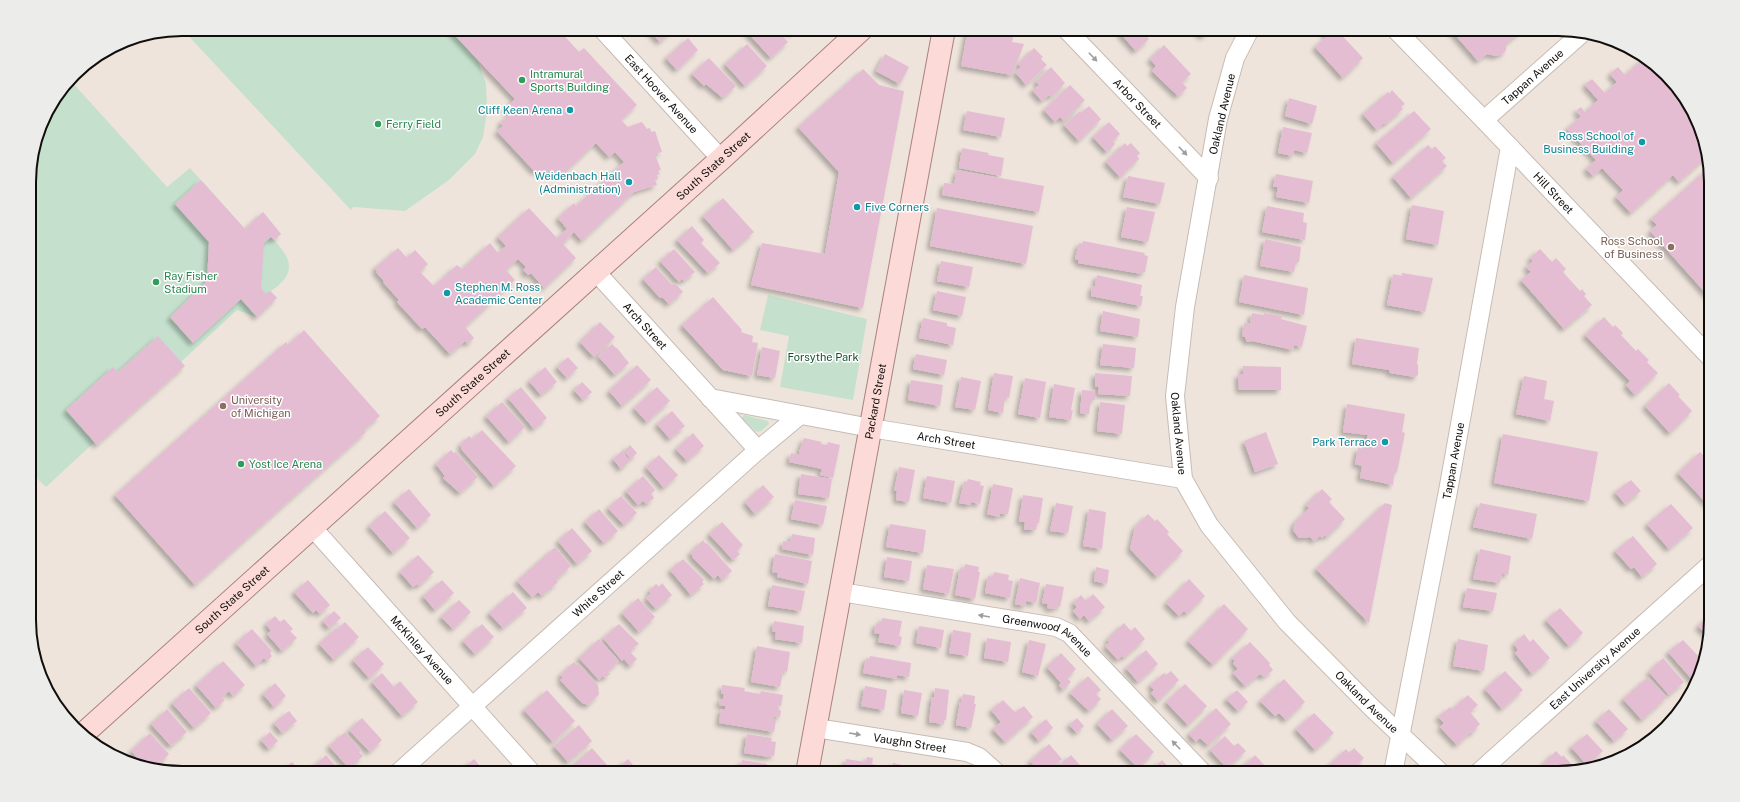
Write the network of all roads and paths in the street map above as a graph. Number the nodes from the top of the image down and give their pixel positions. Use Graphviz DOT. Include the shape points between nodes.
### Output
graph roads {
  1 [pos="608,36"];
  2 [pos="854,36"];
  3 [pos="943,36"];
  4 [pos="1073,36"];
  5 [pos="1246,36"];
  6 [pos="1402,36"];
  7 [pos="1578,37"];
  8 [pos="1484,120"];
  9 [pos="1510,148"];
  10 [pos="721,159"];
  11 [pos="1208,178"];
  12 [pos="596,272"];
  13 [pos="1704,351"];
  14 [pos="710,398"];
  15 [pos="800,415"];
  16 [pos="871,428"];
  17 [pos="758,450"];
  18 [pos="1184,479"];
  19 [pos="312,527"];
  20 [pos="1704,570"];
  21 [pos="842,592"];
  22 [pos="471,706"];
  23 [pos="816,728"];
  24 [pos="86,730"];
  25 [pos="1401,735"];
  26 [pos="406,766"];
  27 [pos="526,766"];
  28 [pos="809,766"];
  29 [pos="989,766"];
  30 [pos="1196,766"];
  31 [pos="1394,766"];
  32 [pos="1434,766"];
  33 [pos="1486,766"];
  1 -- 10 [label="street, East Hoover Avenue"];
  2 -- 10 [label="main road, South State Street"];
  3 -- 16 [label="main road, Packard Street"];
  4 -- 11 [label="street, Arbor Street, one-way"];
  5 -- 11 [label="street, Oakland Avenue" via="1235,58 1227,83"];
  6 -- 8 [label="street, Hill Street"];
  7 -- 8 [label="street, Tappan Avenue"];
  8 -- 9 [label="street, Hill Street"];
  9 -- 13 [label="street, Hill Street"];
  9 -- 25 [label="street, Tappan Avenue"];
  10 -- 12 [label="main road, South State Street"];
  11 -- 18 [label="street, Oakland Avenue" via="1185,307 1175,396"];
  12 -- 14 [label="street, Arch Street"];
  12 -- 19 [label="main road, South State Street"];
  14 -- 15 [label="street, Arch Street"];
  14 -- 17 [label="street, Arch Street"];
  15 -- 16 [label="street, Arch Street"];
  15 -- 17 [label="street, White Street"];
  16 -- 18 [label="street, Arch Street"];
  16 -- 21 [label="main road, Packard Street"];
  17 -- 22 [label="street, White Street"];
  18 -- 25 [label="street, Oakland Avenue" via="1209,525 1287,622"];
  19 -- 22 [label="street, McKinley Avenue"];
  19 -- 24 [label="main road, South State Street"];
  20 -- 33 [label="street, East University Avenue"];
  21 -- 23 [label="main road, Packard Street"];
  30 -- 21 [label="street, Greenwood Avenue, one-way" via="1069,633 1056,628"];
  22 -- 26 [label="street, White Street"];
  22 -- 27 [label="street, McKinley Avenue"];
  23 -- 28 [label="main road, Packard Street"];
  23 -- 29 [label="street, Vaughn Street, one-way" via="967,752 979,757"];
  25 -- 31 [label="street, Tappan Avenue"];
  25 -- 32 [label="street, Oakland Avenue"];
}
